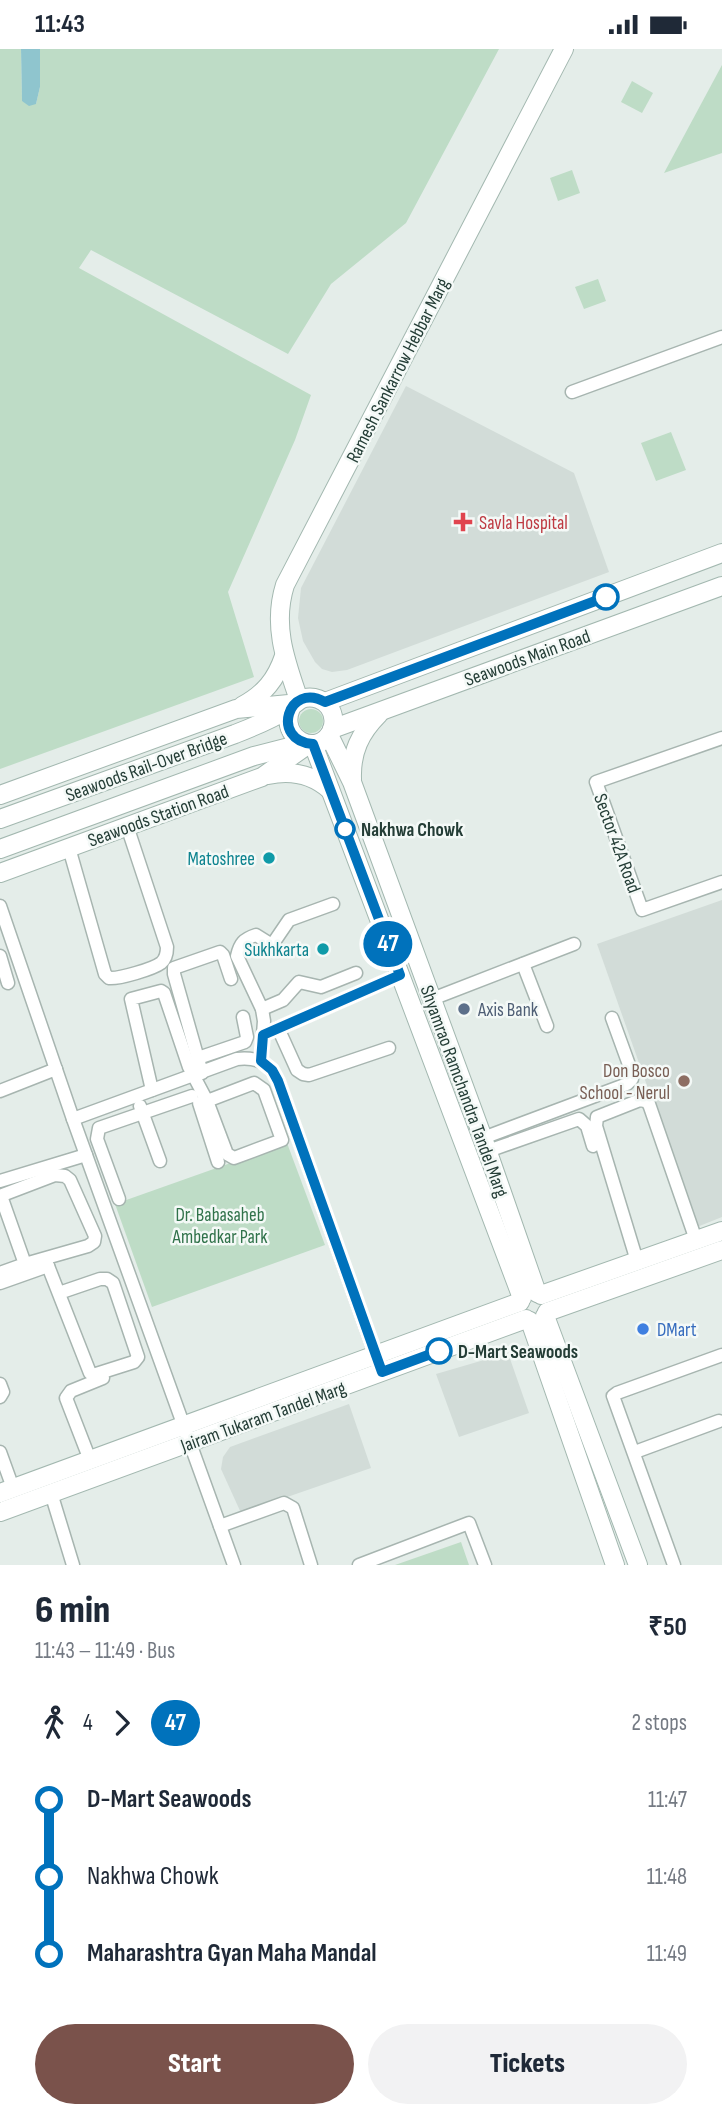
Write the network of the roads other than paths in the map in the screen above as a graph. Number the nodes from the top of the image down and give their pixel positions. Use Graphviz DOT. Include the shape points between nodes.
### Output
graph roads {
  1 [pos="564,49"];
  2 [pos="722,337"];
  3 [pos="572,392"];
  4 [pos="722,553"];
  5 [pos="722,586"];
  6 [pos="284,656"];
  7 [pos="325,702"];
  8 [pos="295,704"];
  9 [pos="236,709"];
  10 [pos="382,711"];
  11 [pos="331,732"];
  12 [pos="722,738"];
  13 [pos="309,743"];
  14 [pos="262,777"];
  15 [pos="352,782"];
  16 [pos="330,790"];
  17 [pos="0,795"];
  18 [pos="0,819"];
  19 [pos="127,827"];
  20 [pos="69,848"];
  21 [pos="0,849"];
  22 [pos="0,873"];
  23 [pos="722,882"];
  24 [pos="333,904"];
  25 [pos="0,906"];
  26 [pos="574,944"];
  27 [pos="0,956"];
  28 [pos="523,964"];
  29 [pos="356,973"];
  30 [pos="400,975"];
  31 [pos="25,978"];
  32 [pos="231,979"];
  33 [pos="4,984"];
  34 [pos="432,999"];
  35 [pos="262,1009"];
  36 [pos="243,1017"];
  37 [pos="612,1018"];
  38 [pos="547,1026"];
  39 [pos="278,1028"];
  40 [pos="263,1035"];
  41 [pos="389,1048"];
  42 [pos="198,1058"];
  43 [pos="261,1061"];
  44 [pos="56,1069"];
  45 [pos="194,1076"];
  46 [pos="152,1090"];
  47 [pos="0,1091"];
  48 [pos="136,1096"];
  49 [pos="192,1096"];
  50 [pos="207,1101"];
  51 [pos="142,1112"];
  52 [pos="73,1119"];
  53 [pos="297,1135"];
  54 [pos="282,1140"];
  55 [pos="485,1145"];
  56 [pos="86,1155"];
  57 [pos="160,1161"];
  58 [pos="218,1161"];
  59 [pos="0,1181"];
  60 [pos="1,1196"];
  61 [pos="119,1199"];
  62 [pos="117,1241"];
  63 [pos="715,1245"];
  64 [pos="635,1262"];
  65 [pos="25,1265"];
  66 [pos="48,1266"];
  67 [pos="0,1279"];
  68 [pos="59,1293"];
  69 [pos="533,1307"];
  70 [pos="145,1319"];
  71 [pos="128,1326"];
  72 [pos="722,1355"];
  73 [pos="159,1357"];
  74 [pos="378,1364"];
  75 [pos="0,1384"];
  76 [pos="0,1397"];
  77 [pos="719,1421"];
  78 [pos="187,1434"];
  79 [pos="635,1452"];
  80 [pos="0,1453"];
  81 [pos="90,1460"];
  82 [pos="7,1490"];
  83 [pos="51,1493"];
  84 [pos="0,1512"];
  85 [pos="220,1526"];
  86 [pos="73,1565"];
  87 [pos="234,1565"];
  88 [pos="311,1565"];
  89 [pos="359,1565"];
  90 [pos="485,1565"];
  91 [pos="615,1565"];
  92 [pos="638,1565"];
  93 [pos="674,1565"];
  1 -- 6 [label="street, Ramesh Sankarrow Hebbar Marg" via="285,585 280,611"];
  2 -- 3 [label="street"];
  4 -- 7 [label="street, Seawoods Main Road"];
  5 -- 10 [label="street, Seawoods Main Road"];
  6 -- 8 [label="street, Ramesh Sankarrow Hebbar Marg"];
  6 -- 9 [label="street" via="270,685"];
  7 -- 8 [label="street" via="312,698"];
  7 -- 11 [label="street" via="333,715"];
  8 -- 9 [label="street"];
  8 -- 13 [label="street" via="288,715 289,729 298,740"];
  8 -- 18 [label="street, Seawoods Rail-Over Bridge" via="244,730"];
  9 -- 17 [label="street"];
  10 -- 11 [label="street, Seawoods Main Road"];
  10 -- 15 [label="street" via="355,748"];
  11 -- 13 [label="street" via="325,739"];
  11 -- 15 [label="street, Shyamrao Ramchandra Tandel Marg"];
  12 -- 23 [label="street, Sector 42A Road" via="596,782 642,910"];
  13 -- 14 [label="street, Seawoods Station Road"];
  13 -- 16 [label="street, Shyamrao Ramchandra Tandel Marg"];
  13 -- 21 [label="street, Seawoods Rail-Over Bridge" via="254,756"];
  14 -- 16 [label="street" via="281,772 302,774"];
  14 -- 19 [label="street, Seawoods Station Road"];
  15 -- 34 [label="street, Shyamrao Ramchandra Tandel Marg"];
  16 -- 30 [label="street, Shyamrao Ramchandra Tandel Marg"];
  19 -- 20 [label="street, Seawoods Station Road"];
  19 -- 20 [label="street" via="167,947 162,963 117,979 105,974"];
  20 -- 22 [label="street, Seawoods Station Road"];
  24 -- 35 [label="street" via="289,920 272,945 256,935 244,939 237,956"];
  25 -- 31 [label="street"];
  26 -- 28 [label="street"];
  27 -- 33 [label="street"];
  28 -- 34 [label="street"];
  28 -- 38 [label="street"];
  29 -- 35 [label="street" via="321,987 299,982 283,1000"];
  30 -- 39 [label="street"];
  30 -- 69 [label="street, Shyamrao Ramchandra Tandel Marg"];
  31 -- 33 [label="street"];
  31 -- 44 [label="street"];
  32 -- 42 [label="street" via="220,952 174,968"];
  34 -- 55 [label="street, Shyamrao Ramchandra Tandel Marg"];
  35 -- 40 [label="street"];
  36 -- 42 [label="street" via="245,1042"];
  37 -- 55 [label="street" via="632,1079"];
  39 -- 40 [label="street"];
  39 -- 41 [label="street" via="298,1070 309,1076"];
  40 -- 43 [label="street"];
  42 -- 45 [label="street"];
  43 -- 45 [label="street" via="237,1059"];
  43 -- 53 [label="street" via="275,1075"];
  44 -- 47 [label="street"];
  44 -- 52 [label="street"];
  45 -- 46 [label="street"];
  45 -- 46 [label="street" via="164,993 135,997 131,1003"];
  45 -- 49 [label="street"];
  45 -- 50 [label="street"];
  46 -- 48 [label="street"];
  48 -- 51 [label="street"];
  48 -- 52 [label="street"];
  49 -- 51 [label="street"];
  49 -- 58 [label="street" via="198,1101"];
  50 -- 54 [label="street" via="254,1083 260,1085"];
  50 -- 54 [label="street" via="230,1157"];
  51 -- 57 [label="street"];
  51 -- 61 [label="street" via="102,1125 97,1132"];
  52 -- 56 [label="street"];
  53 -- 54 [label="street"];
  53 -- 74 [label="street"];
  55 -- 64 [label="street" via="579,1119 584,1122"];
  55 -- 69 [label="street, Shyamrao Ramchandra Tandel Marg"];
  56 -- 59 [label="street"];
  56 -- 62 [label="street"];
  60 -- 65 [label="street"];
  60 -- 65 [label="street" via="55,1175 65,1176 95,1236 88,1246"];
  62 -- 66 [label="street"];
  62 -- 70 [label="street"];
  63 -- 64 [label="street, Jairam Tukaram Tandel Marg"];
  63 -- 64 [label="street" via="649,1104 640,1100 597,1117 596,1126"];
  63 -- 69 [label="street, Jairam Tukaram Tandel Marg"];
  64 -- 69 [label="street, Jairam Tukaram Tandel Marg"];
  65 -- 67 [label="street"];
  66 -- 67 [label="street"];
  66 -- 68 [label="street"];
  68 -- 71 [label="street" via="107,1279 113,1283"];
  68 -- 71 [label="street" via="93,1375 135,1363 138,1357"];
  69 -- 74 [label="street, Jairam Tukaram Tandel Marg"];
  69 -- 91 [label="street, Shyamrao Ramchandra Tandel Marg"];
  69 -- 92 [label="street, Shyamrao Ramchandra Tandel Marg"];
  70 -- 71 [label="street"];
  70 -- 73 [label="street"];
  72 -- 79 [label="street" via="613,1396"];
  73 -- 78 [label="street"];
  73 -- 81 [label="street" via="68,1393"];
  74 -- 78 [label="street, Jairam Tukaram Tandel Marg"];
  75 -- 76 [label="street"];
  77 -- 79 [label="street"];
  78 -- 81 [label="street, Jairam Tukaram Tandel Marg"];
  78 -- 83 [label="street, Jairam Tukaram Tandel Marg"];
  78 -- 85 [label="street"];
  79 -- 93 [label="street"];
  80 -- 82 [label="street"];
  81 -- 82 [label="street, Jairam Tukaram Tandel Marg"];
  83 -- 84 [label="street, Jairam Tukaram Tandel Marg"];
  83 -- 86 [label="street"];
  85 -- 87 [label="street"];
  85 -- 88 [label="street" via="284,1503 293,1508"];
  89 -- 90 [label="street" via="468,1524"];
}
